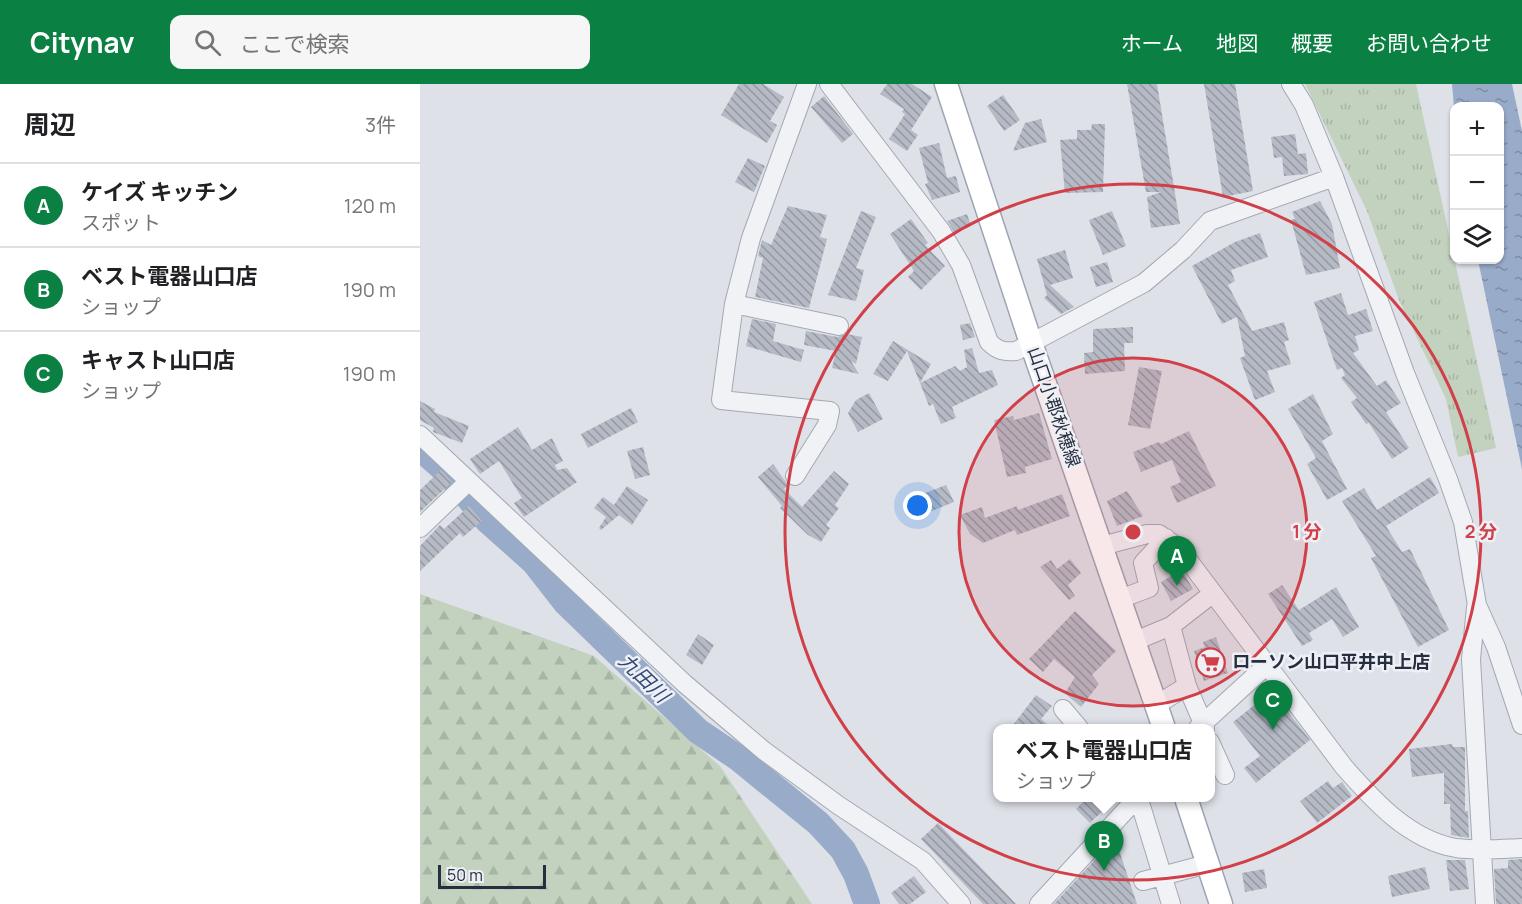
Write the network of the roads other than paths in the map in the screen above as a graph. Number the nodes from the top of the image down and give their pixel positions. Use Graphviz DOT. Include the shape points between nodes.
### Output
graph roads {
  1 [pos="807,84"];
  2 [pos="829,84"];
  3 [pos="946,84"];
  4 [pos="1291,84"];
  5 [pos="1334,177"];
  6 [pos="734,304"];
  7 [pos="839,326"];
  8 [pos="1031,343"];
  9 [pos="424,449"];
  10 [pos="795,476"];
  11 [pos="465,485"];
  12 [pos="420,528"];
  13 [pos="1166,538"];
  14 [pos="1102,546"];
  15 [pos="1212,594"];
  16 [pos="1120,599"];
  17 [pos="1477,605"];
  18 [pos="1171,626"];
  19 [pos="1135,641"];
  20 [pos="1267,665"];
  21 [pos="1187,686"];
  22 [pos="1156,705"];
  23 [pos="1062,709"];
  24 [pos="1075,724"];
  25 [pos="1162,724"];
  26 [pos="1201,724"];
  27 [pos="1211,724"];
  28 [pos="1522,725"];
  29 [pos="1215,754"];
  30 [pos="1225,775"];
  31 [pos="1139,802"];
  32 [pos="1187,802"];
  33 [pos="1522,848"];
  34 [pos="1481,850"];
  35 [pos="1207,864"];
  36 [pos="1163,876"];
  37 [pos="1143,881"];
  38 [pos="961,904"];
  39 [pos="1039,904"];
  40 [pos="1171,904"];
  41 [pos="1221,904"];
  42 [pos="1485,904"];
  1 -- 6 [label="street" via="751,238"];
  2 -- 8 [label="street" via="940,231 961,265 989,342 996,350 1005,352"];
  3 -- 8 [label="main road, 山口小郡秋穂線"];
  4 -- 5 [label="street"];
  5 -- 8 [label="street" via="1210,221 1144,283"];
  5 -- 17 [label="street" via="1463,522"];
  6 -- 7 [label="street"];
  6 -- 10 [label="street" via="721,400 830,411 827,425"];
  8 -- 14 [label="main road, 山口小郡秋穂線"];
  9 -- 11 [label="street"];
  11 -- 12 [label="street"];
  11 -- 38 [label="street" via="685,684 782,764 924,861"];
  13 -- 14 [label="street" via="1147,534"];
  13 -- 15 [label="street" via="1179,548"];
  13 -- 16 [label="street" via="1143,563 1149,588"];
  14 -- 16 [label="main road, 山口小郡秋穂線"];
  15 -- 18 [label="street"];
  15 -- 20 [label="street"];
  16 -- 19 [label="main road, 山口小郡秋穂線"];
  17 -- 28 [label="street" via="1496,647"];
  17 -- 34 [label="street" via="1471,659"];
  18 -- 19 [label="street"];
  18 -- 21 [label="street"];
  19 -- 22 [label="main road, 山口小郡秋穂線"];
  20 -- 27 [label="street"];
  20 -- 34 [label="street" via="1344,767 1397,821 1454,848"];
  21 -- 22 [label="street"];
  21 -- 26 [label="street"];
  22 -- 25 [label="main road, 山口小郡秋穂線"];
  23 -- 24 [label="street"];
  29 -- 30 [label="street"];
  31 -- 36 [label="street"];
  31 -- 39 [label="street"];
  32 -- 35 [label="main road"];
  33 -- 34 [label="street"];
  34 -- 42 [label="street"];
  35 -- 36 [label="street"];
  35 -- 41 [label="main road"];
  36 -- 37 [label="street"];
  36 -- 40 [label="street"];
}
